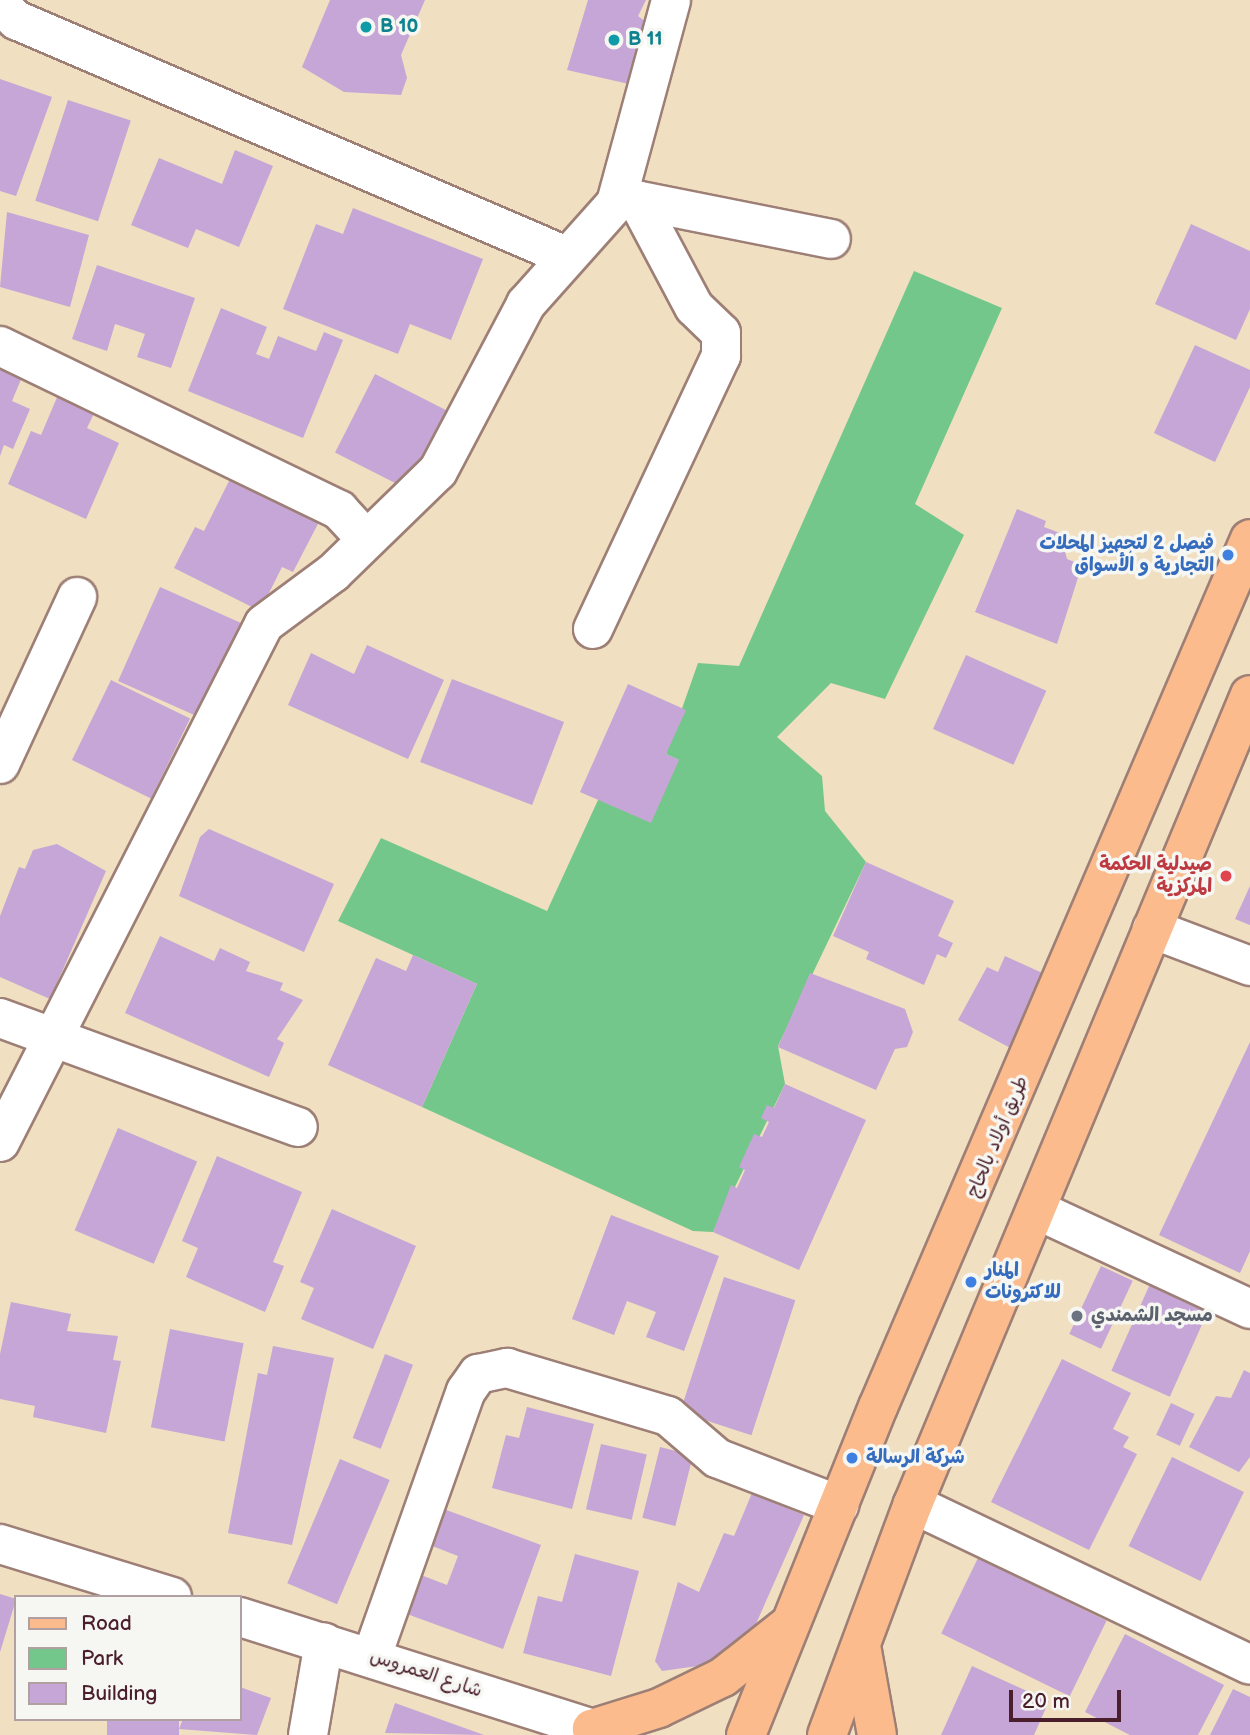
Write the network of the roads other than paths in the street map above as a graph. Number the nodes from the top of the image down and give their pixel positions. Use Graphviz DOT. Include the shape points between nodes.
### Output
graph roads {
  1 [pos="671,0"];
  2 [pos="0,4"];
  3 [pos="628,199"];
  4 [pos="831,239"];
  5 [pos="566,256"];
  6 [pos="0,346"];
  7 [pos="366,539"];
  8 [pos="1250,539"];
  9 [pos="77,597"];
  10 [pos="593,629"];
  11 [pos="1250,695"];
  12 [pos="0,764"];
  13 [pos="1152,929"];
  14 [pos="1250,966"];
  15 [pos="0,1018"];
  16 [pos="48,1040"];
  17 [pos="298,1127"];
  18 [pos="0,1142"];
  19 [pos="1037,1210"];
  20 [pos="1250,1309"];
  21 [pos="913,1504"];
  22 [pos="839,1505"];
  23 [pos="0,1544"];
  24 [pos="166,1595"];
  25 [pos="242,1618"];
  26 [pos="792,1621"];
  27 [pos="324,1642"];
  28 [pos="862,1648"];
  29 [pos="372,1656"];
  30 [pos="1250,1665"];
  31 [pos="600,1733"];
  32 [pos="308,1735"];
  33 [pos="746,1735"];
  34 [pos="827,1735"];
  35 [pos="877,1735"];
  1 -- 3 [label="street"];
  2 -- 5 [label="street" via="16,20"];
  3 -- 4 [label="street"];
  3 -- 5 [label="street"];
  3 -- 10 [label="street" via="694,307 721,333 721,356"];
  5 -- 7 [label="street" via="526,304 438,471"];
  6 -- 7 [label="street" via="339,510"];
  7 -- 16 [label="street" via="264,624"];
  8 -- 22 [label="main road, طريق أولاد بالحاج"];
  9 -- 12 [label="street"];
  11 -- 13 [label="main road"];
  13 -- 14 [label="street"];
  13 -- 19 [label="main road"];
  15 -- 16 [label="street"];
  16 -- 17 [label="street"];
  16 -- 18 [label="street"];
  19 -- 20 [label="street"];
  19 -- 21 [label="main road"];
  21 -- 28 [label="main road"];
  21 -- 30 [label="street"];
  22 -- 26 [label="main road, طريق أولاد بالحاج"];
  22 -- 29 [label="street" via="717,1458 668,1416 507,1368 478,1374 466,1391"];
  23 -- 24 [label="street"];
  25 -- 27 [label="street, شارع العمروس"];
  26 -- 31 [label="main road" via="754,1657 701,1688"];
  26 -- 33 [label="main road, طريق أولاد بالحاج"];
  27 -- 29 [label="street, شارع العمروس"];
  27 -- 32 [label="street"];
  28 -- 34 [label="main road"];
  28 -- 35 [label="main road"];
  29 -- 31 [label="street, شارع العمروس"];
}
